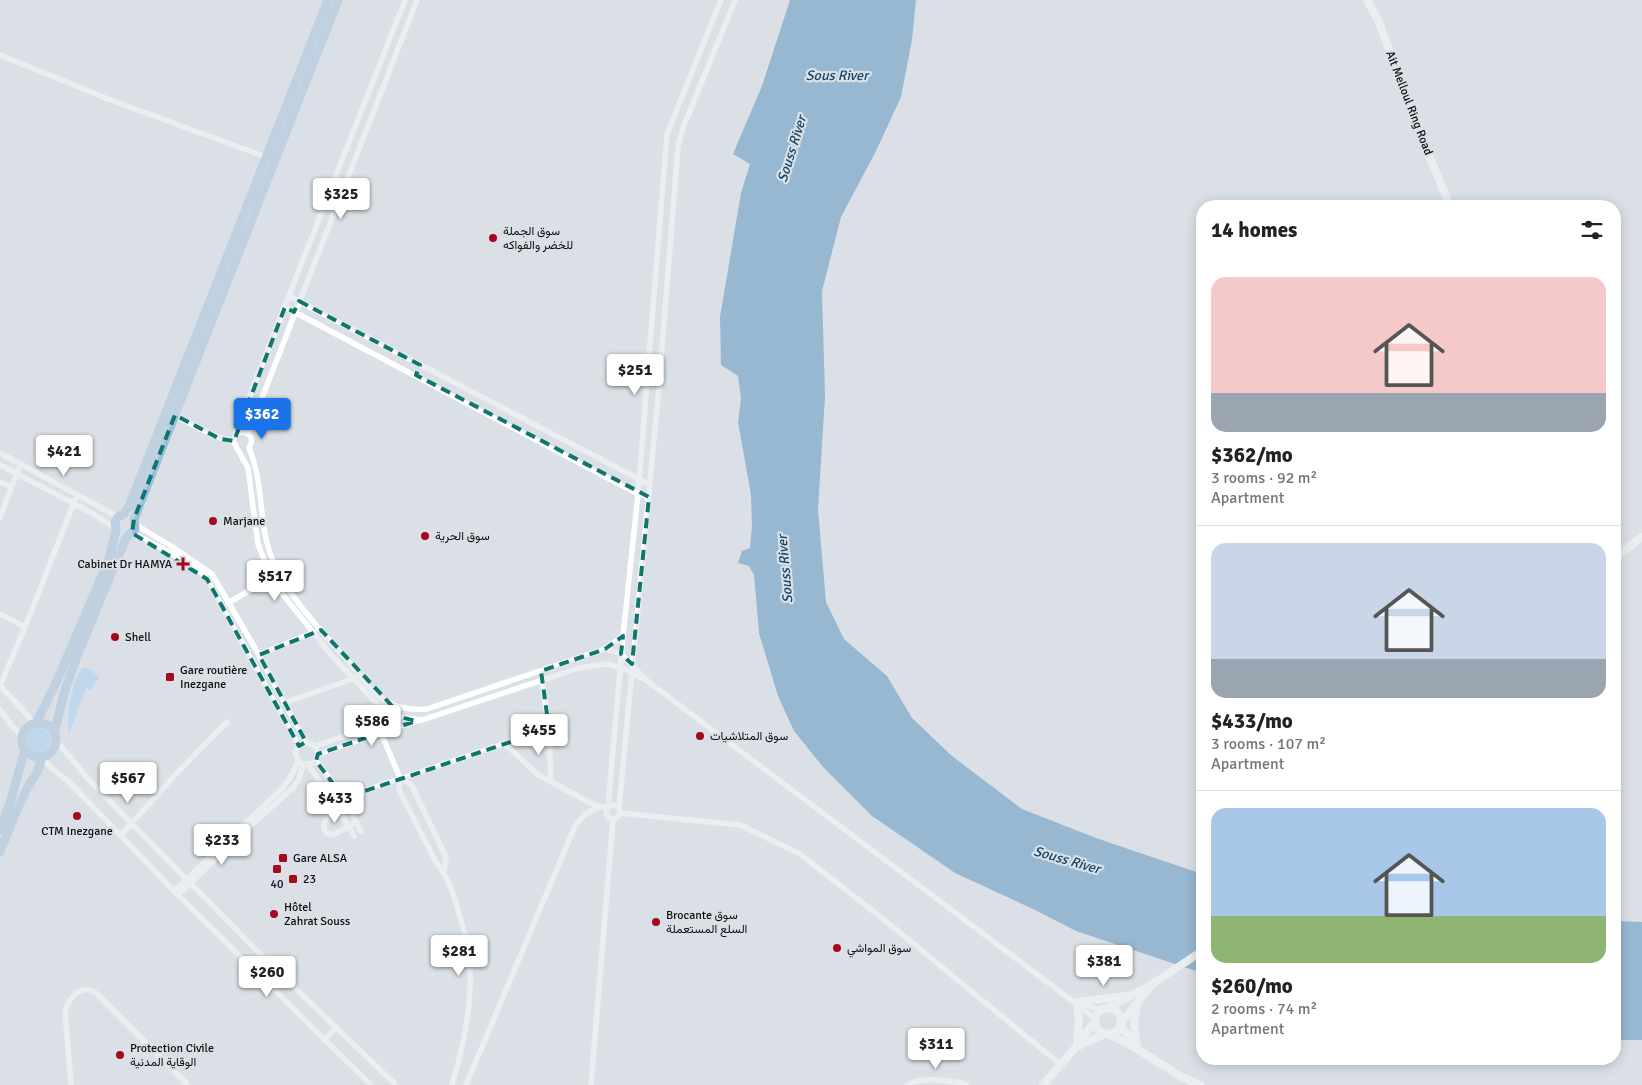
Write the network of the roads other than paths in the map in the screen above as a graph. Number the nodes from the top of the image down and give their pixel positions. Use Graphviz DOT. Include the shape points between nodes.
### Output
graph roads {
  1 [pos="328,0"];
  2 [pos="338,0"];
  3 [pos="405,0"];
  4 [pos="417,0"];
  5 [pos="722,0"];
  6 [pos="735,0"];
  7 [pos="1367,0"];
  8 [pos="0,55"];
  9 [pos="266,157"];
  10 [pos="1448,200"];
  11 [pos="289,296"];
  12 [pos="299,301"];
  13 [pos="285,307"];
  14 [pos="294,312"];
  15 [pos="420,365"];
  16 [pos="428,369"];
  17 [pos="416,375"];
  18 [pos="422,379"];
  19 [pos="176,415"];
  20 [pos="236,434"];
  21 [pos="248,434"];
  22 [pos="233,441"];
  23 [pos="249,448"];
  24 [pos="238,450"];
  25 [pos="0,453"];
  26 [pos="0,465"];
  27 [pos="20,465"];
  28 [pos="17,474"];
  29 [pos="639,479"];
  30 [pos="0,482"];
  31 [pos="650,485"];
  32 [pos="12,487"];
  33 [pos="638,494"];
  34 [pos="77,495"];
  35 [pos="649,497"];
  36 [pos="73,504"];
  37 [pos="121,516"];
  38 [pos="0,517"];
  39 [pos="132,528"];
  40 [pos="116,530"];
  41 [pos="1642,537"];
  42 [pos="1621,553"];
  43 [pos="271,578"];
  44 [pos="228,603"];
  45 [pos="0,614"];
  46 [pos="25,628"];
  47 [pos="320,629"];
  48 [pos="313,633"];
  49 [pos="623,636"];
  50 [pos="605,650"];
  51 [pos="621,654"];
  52 [pos="259,655"];
  53 [pos="632,664"];
  54 [pos="620,667"];
  55 [pos="540,672"];
  56 [pos="631,672"];
  57 [pos="360,675"];
  58 [pos="353,679"];
  59 [pos="542,679"];
  60 [pos="646,680"];
  61 [pos="0,686"];
  62 [pos="284,703"];
  63 [pos="388,703"];
  64 [pos="396,706"];
  65 [pos="0,710"];
  66 [pos="384,711"];
  67 [pos="392,715"];
  68 [pos="422,720"];
  69 [pos="227,722"];
  70 [pos="35,723"];
  71 [pos="377,723"];
  72 [pos="548,729"];
  73 [pos="381,732"];
  74 [pos="55,736"];
  75 [pos="22,737"];
  76 [pos="306,742"];
  77 [pos="505,744"];
  78 [pos="299,746"];
  79 [pos="315,746"];
  80 [pos="25,749"];
  81 [pos="318,754"];
  82 [pos="42,757"];
  83 [pos="316,760"];
  84 [pos="303,764"];
  85 [pos="400,778"];
  86 [pos="550,782"];
  87 [pos="344,798"];
  88 [pos="334,801"];
  89 [pos="348,806"];
  90 [pos="599,807"];
  91 [pos="608,807"];
  92 [pos="340,811"];
  93 [pos="620,811"];
  94 [pos="613,819"];
  95 [pos="356,822"];
  96 [pos="132,823"];
  97 [pos="348,827"];
  98 [pos="0,830"];
  99 [pos="361,832"];
  100 [pos="121,835"];
  101 [pos="354,836"];
  102 [pos="0,852"];
  103 [pos="444,871"];
  104 [pos="189,881"];
  105 [pos="176,893"];
  106 [pos="1196,956"];
  107 [pos="1151,985"];
  108 [pos="1132,996"];
  109 [pos="1076,1002"];
  110 [pos="1136,1005"];
  111 [pos="1104,1009"];
  112 [pos="1095,1020"];
  113 [pos="1120,1025"];
  114 [pos="336,1027"];
  115 [pos="1106,1034"];
  116 [pos="324,1040"];
  117 [pos="1076,1046"];
  118 [pos="1137,1046"];
  119 [pos="1147,1055"];
  120 [pos="1060,1065"];
  121 [pos="71,1085"];
  122 [pos="188,1085"];
  123 [pos="371,1085"];
  124 [pos="396,1085"];
  125 [pos="452,1085"];
  126 [pos="466,1085"];
  127 [pos="591,1085"];
  128 [pos="907,1085"];
  129 [pos="966,1085"];
  130 [pos="1042,1085"];
  131 [pos="1200,1085"];
  1 -- 9 [label="main road"];
  2 -- 19 [label="main road"];
  3 -- 11 [label="street"];
  4 -- 12 [label="street"];
  5 -- 29 [label="street" via="667,134"];
  6 -- 31 [label="street" via="679,140"];
  7 -- 10 [label="street, Ait Melloul Ring Road" via="1383,33"];
  8 -- 9 [label="street"];
  9 -- 37 [label="main road"];
  11 -- 12 [label="street"];
  11 -- 13 [label="street"];
  12 -- 14 [label="street"];
  12 -- 15 [label="street"];
  13 -- 14 [label="street"];
  13 -- 20 [label="street"];
  14 -- 17 [label="street"];
  14 -- 21 [label="street"];
  15 -- 16 [label="street"];
  15 -- 17 [label="street"];
  16 -- 18 [label="street"];
  16 -- 29 [label="street"];
  17 -- 18 [label="street"];
  18 -- 33 [label="street"];
  19 -- 22 [label="street" via="212,435"];
  19 -- 39 [label="main road"];
  20 -- 21 [label="street"];
  20 -- 22 [label="street"];
  21 -- 23 [label="street" via="252,440"];
  22 -- 24 [label="street"];
  23 -- 24 [label="street"];
  23 -- 47 [label="street" via="275,567"];
  24 -- 43 [label="street" via="248,468 258,544"];
  25 -- 27 [label="street"];
  26 -- 28 [label="street"];
  27 -- 28 [label="street"];
  27 -- 34 [label="street"];
  28 -- 32 [label="street"];
  28 -- 36 [label="street"];
  29 -- 31 [label="street"];
  29 -- 33 [label="street"];
  30 -- 32 [label="street"];
  31 -- 35 [label="street"];
  32 -- 38 [label="street"];
  33 -- 35 [label="street"];
  33 -- 49 [label="street"];
  34 -- 36 [label="street"];
  34 -- 37 [label="street"];
  35 -- 53 [label="street"];
  36 -- 40 [label="street"];
  36 -- 46 [label="street"];
  37 -- 39 [label="main road" via="130,515"];
  37 -- 40 [label="main road" via="115,522"];
  39 -- 40 [label="main road" via="123,536"];
  39 -- 44 [label="street" via="171,546 208,570"];
  39 -- 74 [label="main road" via="77,656 65,690"];
  39 -- 78 [label="street" via="204,575"];
  40 -- 70 [label="main road" via="96,591"];
  41 -- 42 [label="street"];
  43 -- 44 [label="street"];
  43 -- 48 [label="street"];
  44 -- 52 [label="street"];
  45 -- 46 [label="street"];
  46 -- 61 [label="street"];
  47 -- 48 [label="street"];
  47 -- 57 [label="street"];
  48 -- 52 [label="street"];
  48 -- 58 [label="street"];
  49 -- 50 [label="street"];
  49 -- 51 [label="street"];
  50 -- 51 [label="street"];
  50 -- 55 [label="street"];
  51 -- 53 [label="street"];
  51 -- 54 [label="street"];
  52 -- 62 [label="street"];
  53 -- 56 [label="street"];
  53 -- 60 [label="street"];
  54 -- 56 [label="street"];
  54 -- 59 [label="street" via="606,664 579,668"];
  54 -- 91 [label="street"];
  55 -- 59 [label="street"];
  55 -- 64 [label="street" via="426,709"];
  56 -- 60 [label="street"];
  56 -- 93 [label="street"];
  57 -- 58 [label="street"];
  57 -- 63 [label="street"];
  58 -- 62 [label="street"];
  58 -- 66 [label="street"];
  59 -- 68 [label="street"];
  59 -- 72 [label="street"];
  60 -- 109 [label="street"];
  61 -- 70 [label="street"];
  62 -- 76 [label="street"];
  63 -- 64 [label="street"];
  63 -- 66 [label="street"];
  64 -- 67 [label="street"];
  65 -- 75 [label="street"];
  66 -- 67 [label="street"];
  66 -- 71 [label="street"];
  67 -- 68 [label="street"];
  67 -- 73 [label="street"];
  68 -- 73 [label="street"];
  69 -- 96 [label="street"];
  70 -- 74 [label="main road" via="47,725"];
  70 -- 75 [label="main road" via="26,728"];
  71 -- 73 [label="street"];
  71 -- 79 [label="street"];
  72 -- 77 [label="street"];
  72 -- 86 [label="street"];
  73 -- 81 [label="street"];
  73 -- 85 [label="street"];
  74 -- 82 [label="main road" via="54,749"];
  74 -- 96 [label="street" via="88,778"];
  75 -- 80 [label="main road"];
  76 -- 78 [label="street"];
  76 -- 79 [label="street"];
  77 -- 85 [label="street"];
  77 -- 86 [label="street"];
  78 -- 84 [label="street" via="296,752"];
  79 -- 81 [label="street"];
  80 -- 82 [label="main road" via="32,756"];
  80 -- 98 [label="main road"];
  81 -- 83 [label="street"];
  82 -- 100 [label="street"];
  82 -- 102 [label="main road"];
  83 -- 84 [label="street"];
  83 -- 87 [label="street"];
  84 -- 88 [label="street"];
  84 -- 104 [label="street"];
  85 -- 87 [label="street"];
  85 -- 103 [label="street" via="399,790 436,862"];
  85 -- 103 [label="street" via="412,786 446,857"];
  86 -- 90 [label="street"];
  87 -- 88 [label="street"];
  87 -- 89 [label="street"];
  88 -- 92 [label="street"];
  89 -- 92 [label="street"];
  89 -- 95 [label="street"];
  90 -- 91 [label="street"];
  90 -- 126 [label="street" via="584,815 575,826"];
  91 -- 93 [label="street" via="614,805"];
  91 -- 94 [label="street" via="607,815"];
  92 -- 97 [label="street"];
  92 -- 97 [label="street" via="324,822 324,830 333,835"];
  93 -- 94 [label="street"];
  93 -- 120 [label="street" via="740,825 800,854"];
  94 -- 127 [label="street"];
  95 -- 97 [label="street"];
  95 -- 99 [label="street"];
  96 -- 100 [label="street"];
  96 -- 104 [label="street"];
  97 -- 101 [label="street"];
  100 -- 105 [label="street"];
  103 -- 125 [label="street" via="453,890 468,948 471,992 463,1048"];
  104 -- 105 [label="street"];
  104 -- 114 [label="street"];
  105 -- 116 [label="street"];
  106 -- 107 [label="street"];
  107 -- 108 [label="street"];
  107 -- 110 [label="street"];
  108 -- 109 [label="street"];
  108 -- 111 [label="street"];
  109 -- 111 [label="street"];
  109 -- 112 [label="street"];
  109 -- 117 [label="street" via="1080,1019"];
  110 -- 113 [label="street"];
  110 -- 118 [label="street"];
  111 -- 112 [label="street"];
  111 -- 113 [label="street" via="1118,1012"];
  112 -- 115 [label="street" via="1098,1030"];
  112 -- 117 [label="street"];
  113 -- 115 [label="street" via="1115,1032"];
  113 -- 118 [label="street"];
  114 -- 116 [label="street"];
  114 -- 124 [label="street"];
  115 -- 117 [label="street"];
  115 -- 119 [label="street"];
  116 -- 123 [label="street"];
  117 -- 120 [label="street"];
  118 -- 119 [label="street"];
  119 -- 131 [label="street"];
  120 -- 130 [label="street"];
  121 -- 122 [label="street" via="65,1011 68,1000 86,989 97,994"];
  128 -- 129 [label="street" via="930,1080"];
}
